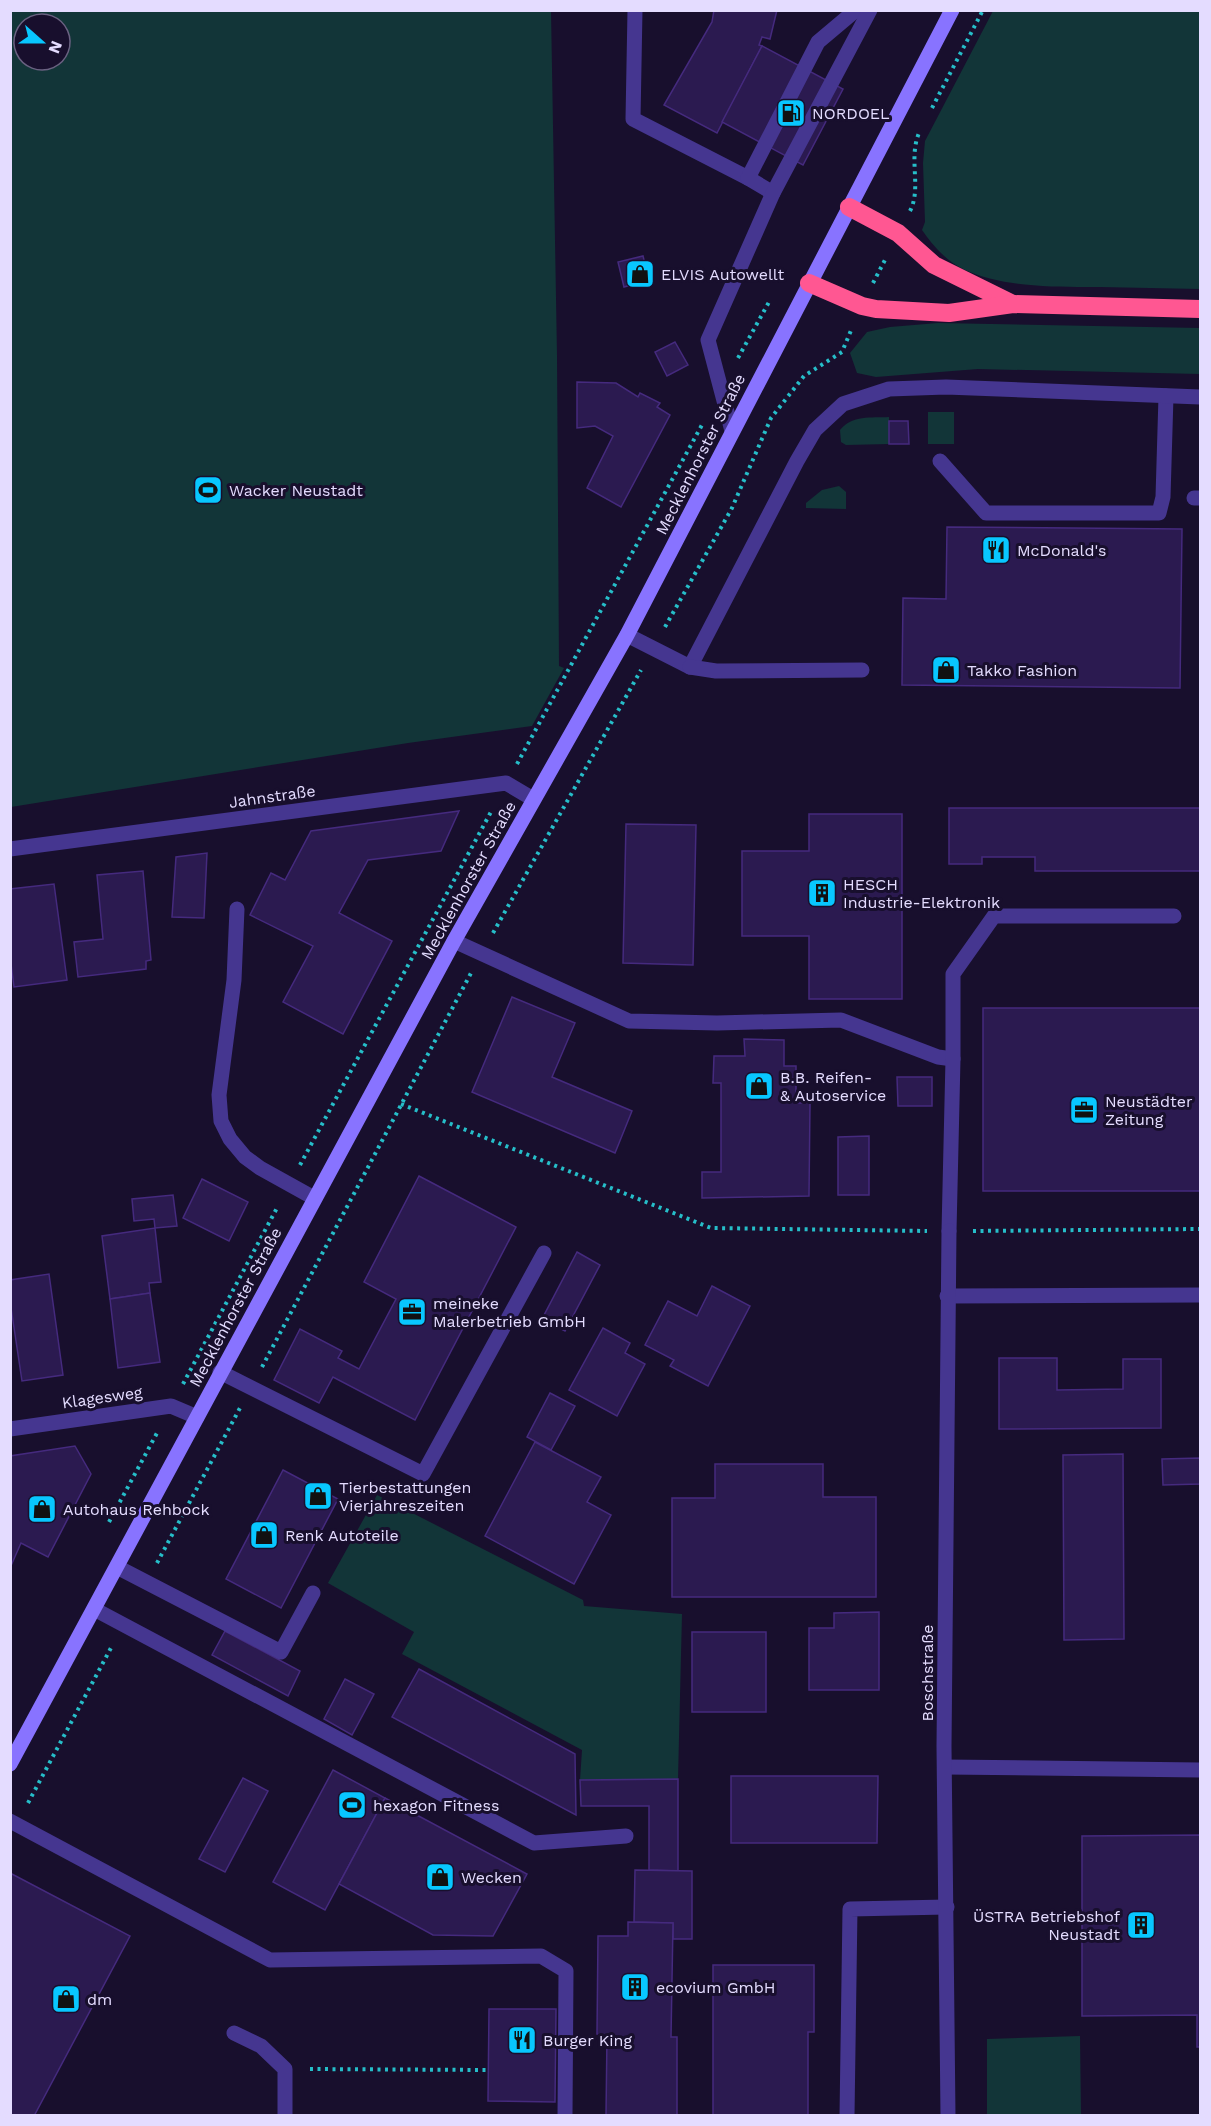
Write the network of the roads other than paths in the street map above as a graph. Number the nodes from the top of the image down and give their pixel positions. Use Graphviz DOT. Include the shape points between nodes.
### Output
graph roads {
  1 [pos="635,10"];
  2 [pos="856,10"];
  3 [pos="870,10"];
  4 [pos="952,10"];
  5 [pos="748,178"];
  6 [pos="773,193"];
  7 [pos="849,207"];
  8 [pos="809,283"];
  9 [pos="1013,304"];
  10 [pos="1200,309"];
  11 [pos="1166,396"];
  12 [pos="1200,398"];
  13 [pos="732,431"];
  14 [pos="940,461"];
  15 [pos="627,635"];
  16 [pos="690,667"];
  17 [pos="862,670"];
  18 [pos="533,799"];
  19 [pos="10,849"];
  20 [pos="237,909"];
  21 [pos="1174,915"];
  22 [pos="454,940"];
  23 [pos="953,1059"];
  24 [pos="314,1198"];
  25 [pos="544,1253"];
  26 [pos="1200,1295"];
  27 [pos="947,1296"];
  28 [pos="220,1372"];
  29 [pos="197,1417"];
  30 [pos="10,1429"];
  31 [pos="117,1567"];
  32 [pos="312,1593"];
  33 [pos="94,1609"];
  34 [pos="10,1764"];
  35 [pos="945,1767"];
  36 [pos="1200,1770"];
  37 [pos="14,1822"];
  38 [pos="626,1836"];
  39 [pos="947,1907"];
  40 [pos="234,2033"];
  41 [pos="285,2115"];
  42 [pos="566,2115"];
  43 [pos="847,2115"];
  44 [pos="948,2115"];
  1 -- 5 [label="street" via="633,119"];
  2 -- 5 [label="street" via="818,42"];
  3 -- 6 [label="street"];
  4 -- 7 [label="main road, Mecklenhorster Straße"];
  5 -- 6 [label="street"];
  6 -- 13 [label="street" via="708,340"];
  7 -- 8 [label="main road, Mecklenhorster Straße"];
  7 -- 9 [label="highway" via="898,233 934,265"];
  8 -- 9 [label="highway" via="862,306 949,313"];
  8 -- 13 [label="main road, Mecklenhorster Straße"];
  9 -- 10 [label="highway"];
  11 -- 12 [label="street"];
  11 -- 14 [label="street" via="1163,497 1159,513 986,513"];
  11 -- 16 [label="street" via="946,387 889,389 843,404 815,430"];
  13 -- 15 [label="main road, Mecklenhorster Straße"];
  15 -- 16 [label="street"];
  15 -- 18 [label="main road, Mecklenhorster Straße"];
  16 -- 17 [label="street" via="716,671"];
  18 -- 19 [label="street, Jahnstraße" via="506,783"];
  18 -- 22 [label="main road, Mecklenhorster Straße"];
  20 -- 24 [label="street" via="234,980 218,1108 221,1121 230,1138 260,1168"];
  21 -- 23 [label="street, Boschstraße" via="994,916 953,974"];
  22 -- 23 [label="street" via="629,1021 841,1020 938,1058"];
  22 -- 24 [label="main road, Mecklenhorster Straße"];
  23 -- 27 [label="street, Boschstraße"];
  24 -- 28 [label="main road, Mecklenhorster Straße"];
  25 -- 28 [label="street" via="423,1474"];
  26 -- 27 [label="street"];
  27 -- 35 [label="street, Boschstraße"];
  28 -- 29 [label="main road, Mecklenhorster Straße"];
  29 -- 30 [label="street, Klagesweg" via="171,1406"];
  29 -- 31 [label="main road, Mecklenhorster Straße"];
  31 -- 32 [label="street" via="281,1652"];
  31 -- 33 [label="main road, Mecklenhorster Straße"];
  33 -- 34 [label="main road, Mecklenhorster Straße"];
  33 -- 38 [label="street" via="534,1843"];
  35 -- 36 [label="street"];
  35 -- 39 [label="street, Boschstraße"];
  37 -- 42 [label="street" via="270,1960 541,1956 566,1971"];
  39 -- 43 [label="street" via="850,1909"];
  39 -- 44 [label="street, Boschstraße"];
  40 -- 41 [label="street" via="261,2046 285,2069"];
}
